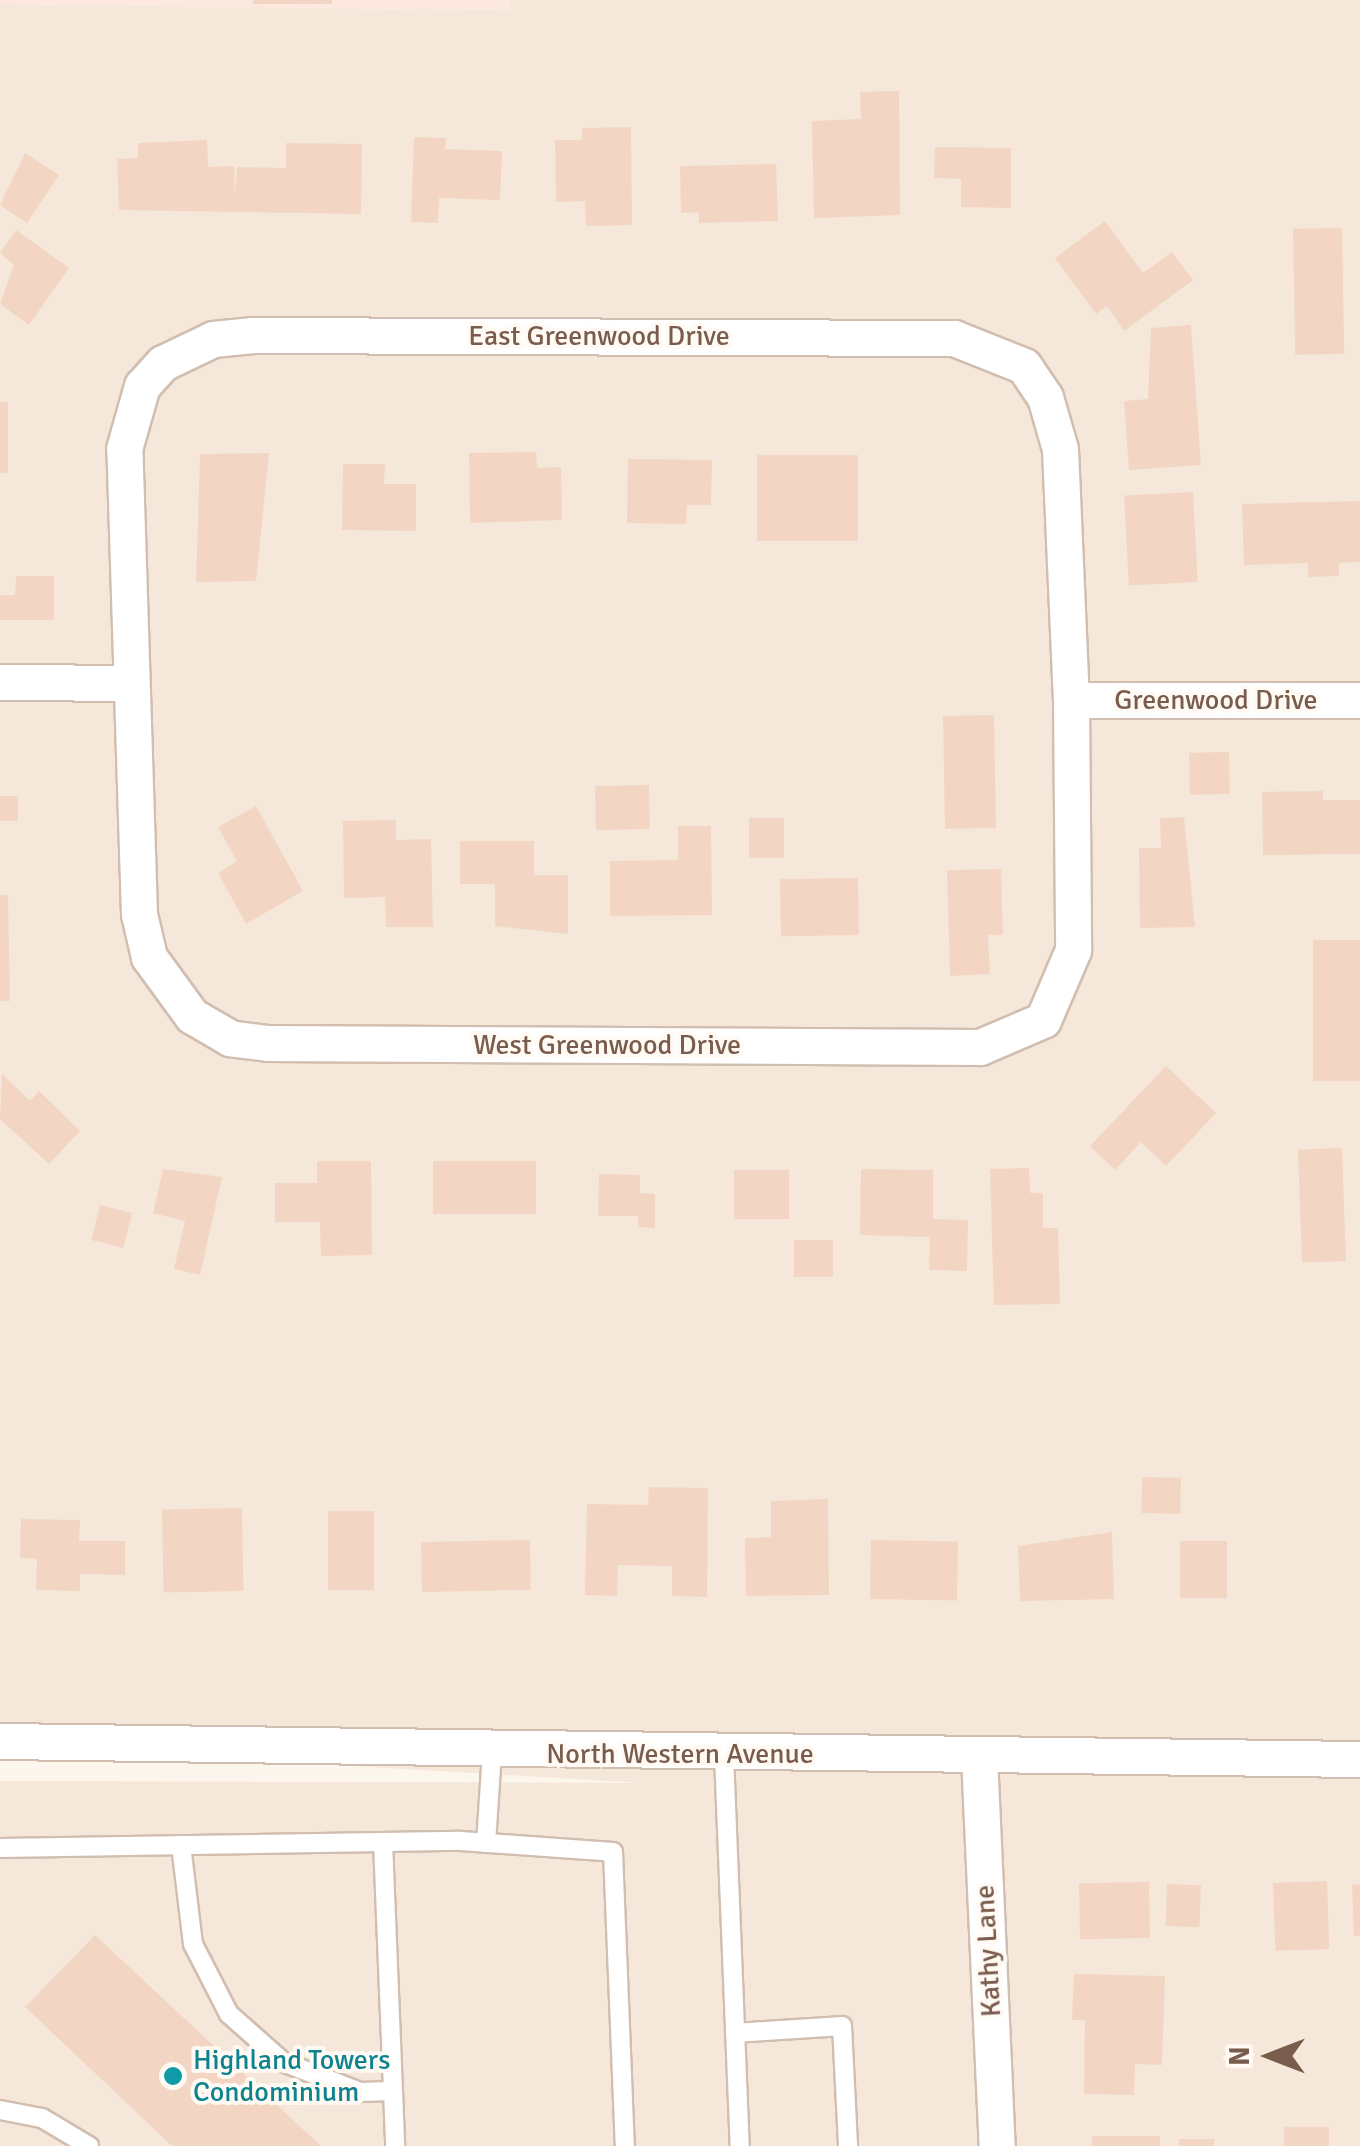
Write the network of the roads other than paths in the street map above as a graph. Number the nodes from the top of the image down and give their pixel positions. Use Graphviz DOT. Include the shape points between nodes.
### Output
graph roads {
  1 [pos="0,682"];
  2 [pos="130,683"];
  3 [pos="1071,700"];
  4 [pos="1360,700"];
  5 [pos="0,1741"];
  6 [pos="492,1753"];
  7 [pos="724,1755"];
  8 [pos="978,1756"];
  9 [pos="1360,1759"];
  10 [pos="383,1842"];
  11 [pos="486,1843"];
  12 [pos="181,1846"];
  13 [pos="0,1848"];
  14 [pos="736,2033"];
  15 [pos="392,2091"];
  16 [pos="0,2110"];
  17 [pos="90,2146"];
  18 [pos="395,2146"];
  19 [pos="626,2146"];
  20 [pos="740,2146"];
  21 [pos="848,2146"];
  22 [pos="998,2146"];
  1 -- 2 [label="street"];
  2 -- 3 [label="street, West Greenwood Drive" via="149,957 192,1016 230,1038 268,1042 980,1047 1013,1039 1043,1020 1073,950"];
  2 -- 3 [label="street, East Greenwood Drive" via="128,415 164,363 213,339 954,338 1024,366 1045,397 1060,449"];
  3 -- 4 [label="street, Greenwood Drive"];
  5 -- 6 [label="street, North Western Avenue"];
  6 -- 7 [label="street, North Western Avenue"];
  6 -- 11 [label="lane"];
  7 -- 8 [label="street, North Western Avenue"];
  7 -- 14 [label="lane"];
  8 -- 9 [label="street, North Western Avenue"];
  8 -- 22 [label="street, Kathy Lane"];
  10 -- 11 [label="lane"];
  10 -- 12 [label="lane"];
  10 -- 15 [label="lane"];
  11 -- 19 [label="lane" via="613,1852"];
  12 -- 13 [label="lane"];
  12 -- 15 [label="lane" via="193,1944 228,2014 283,2062 360,2092"];
  14 -- 20 [label="lane"];
  14 -- 21 [label="lane" via="842,2026"];
  15 -- 18 [label="lane"];
  16 -- 17 [label="lane" via="42,2118"];
}
